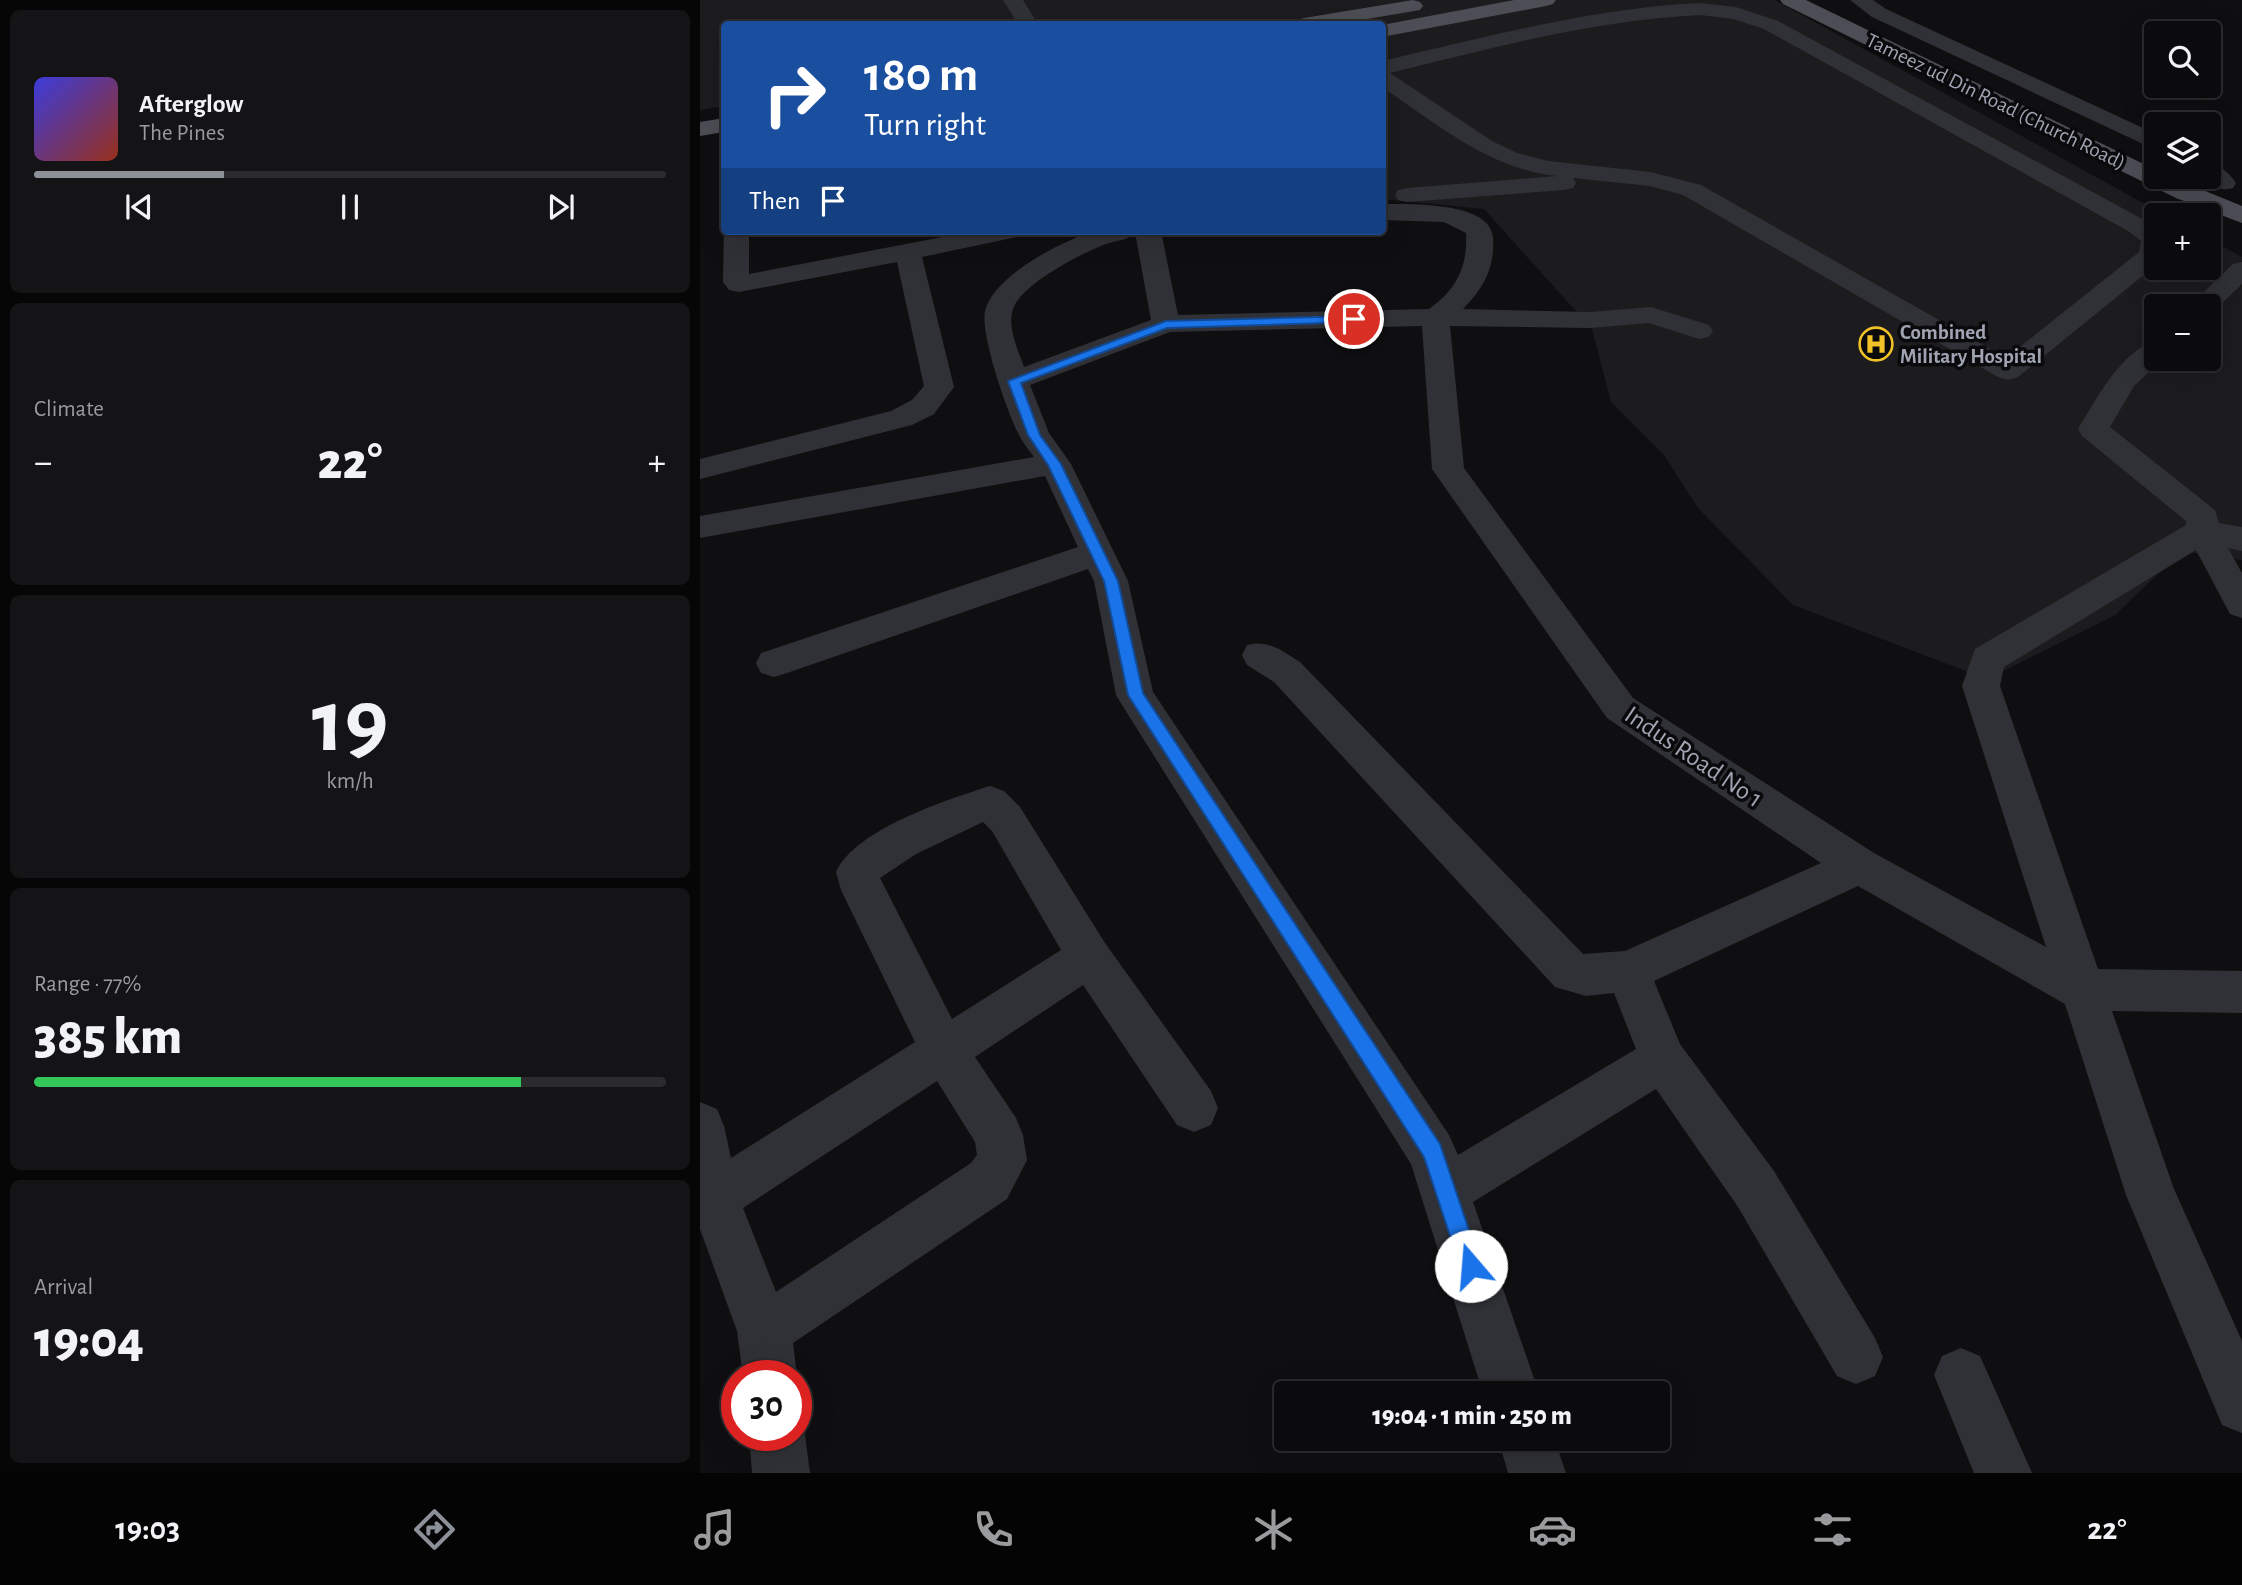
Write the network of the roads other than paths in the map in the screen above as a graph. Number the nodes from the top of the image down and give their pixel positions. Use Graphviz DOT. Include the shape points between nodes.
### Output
graph roads {
  1 [pos="1013,0"];
  2 [pos="1445,0"];
  3 [pos="1546,0"];
  4 [pos="1790,0"];
  5 [pos="1838,0"];
  6 [pos="1860,0"];
  7 [pos="1026,21"];
  8 [pos="1322,21"];
  9 [pos="1386,30"];
  10 [pos="1386,67"];
  11 [pos="1386,80"];
  12 [pos="721,126"];
  13 [pos="700,129"];
  14 [pos="2144,137"];
  15 [pos="2144,145"];
  16 [pos="1484,146"];
  17 [pos="1625,178"];
  18 [pos="1429,193"];
  19 [pos="1386,197"];
  20 [pos="1386,212"];
  21 [pos="2242,215"];
  22 [pos="736,235"];
  23 [pos="992,235"];
  24 [pos="1110,235"];
  25 [pos="1149,235"];
  26 [pos="908,252"];
  27 [pos="2242,270"];
  28 [pos="2216,294"];
  29 [pos="1435,317"];
  30 [pos="1166,324"];
  31 [pos="1699,331"];
  32 [pos="2144,361"];
  33 [pos="1014,381"];
  34 [pos="1055,464"];
  35 [pos="700,469"];
  36 [pos="700,527"];
  37 [pos="2222,535"];
  38 [pos="1097,553"];
  39 [pos="2242,605"];
  40 [pos="1260,655"];
  41 [pos="774,663"];
  42 [pos="1859,866"];
  43 [pos="1089,957"];
  44 [pos="1629,971"];
  45 [pos="2082,990"];
  46 [pos="2242,992"];
  47 [pos="943,1050"];
  48 [pos="1663,1059"];
  49 [pos="1194,1108"];
  50 [pos="700,1126"];
  51 [pos="1446,1190"];
  52 [pos="714,1198"];
  53 [pos="767,1353"];
  54 [pos="1856,1357"];
  55 [pos="1961,1375"];
  56 [pos="1507,1381"];
  57 [pos="2242,1405"];
  58 [pos="779,1451"];
  59 [pos="1530,1451"];
  60 [pos="781,1473"];
  61 [pos="1537,1473"];
  62 [pos="2003,1473"];
  1 -- 7 [label="street"];
  2 -- 8 [label="main road"];
  3 -- 9 [label="main road"];
  4 -- 21 [label="main road, Tameez ud Din Road (Church Road)" via="2185,193"];
  5 -- 15 [label="main road, Tameez ud Din Road (Church Road)"];
  6 -- 14 [label="street" via="1878,13"];
  10 -- 17 [label="street" via="1571,23 1658,11 1736,13 1771,24 2137,226 2154,238 2152,255 2008,370 1692,190 1651,179"];
  11 -- 16 [label="street"];
  12 -- 13 [label="main road"];
  16 -- 17 [label="street" via="1546,168"];
  16 -- 18 [label="street" via="1489,168 1480,176"];
  17 -- 18 [label="street"];
  18 -- 19 [label="street"];
  20 -- 29 [label="street" via="1458,218 1479,231 1480,248 1471,283 1456,304"];
  22 -- 26 [label="street" via="739,284"];
  23 -- 26 [label="street"];
  24 -- 33 [label="street" via="1058,258 1013,286 999,309 998,330"];
  25 -- 30 [label="street"];
  26 -- 35 [label="street" via="939,387 923,407 901,418"];
  27 -- 28 [label="street"];
  29 -- 30 [label="street"];
  29 -- 31 [label="street" via="1590,320 1651,315"];
  29 -- 42 [label="street, Indus Road No 1" via="1448,469 1620,708"];
  30 -- 33 [label="street"];
  32 -- 37 [label="street" via="2122,381 2093,429"];
  33 -- 34 [label="street" via="1034,435"];
  34 -- 36 [label="street"];
  34 -- 38 [label="street"];
  37 -- 39 [label="street"];
  37 -- 45 [label="street" via="1988,659 1981,686"];
  38 -- 41 [label="street"];
  38 -- 51 [label="street" via="1111,581 1135,695 1432,1152"];
  40 -- 44 [label="street" via="1287,672 1571,972"];
  42 -- 44 [label="street"];
  42 -- 45 [label="street, Indus Road No 1"];
  43 -- 47 [label="street"];
  43 -- 47 [label="street" via="1006,819 990,803 968,809 870,859 857,872 862,890"];
  43 -- 49 [label="street"];
  44 -- 48 [label="street"];
  45 -- 46 [label="street, Indus Road No 1"];
  45 -- 57 [label="street" via="2151,1195"];
  47 -- 52 [label="street"];
  47 -- 53 [label="street" via="999,1135 1002,1160 989,1181"];
  48 -- 51 [label="street"];
  48 -- 54 [label="street" via="1756,1189"];
  50 -- 52 [label="street"];
  51 -- 56 [label="street"];
  52 -- 53 [label="street"];
  55 -- 62 [label="street"];
  58 -- 60 [label="street"];
  59 -- 61 [label="street"];
}
